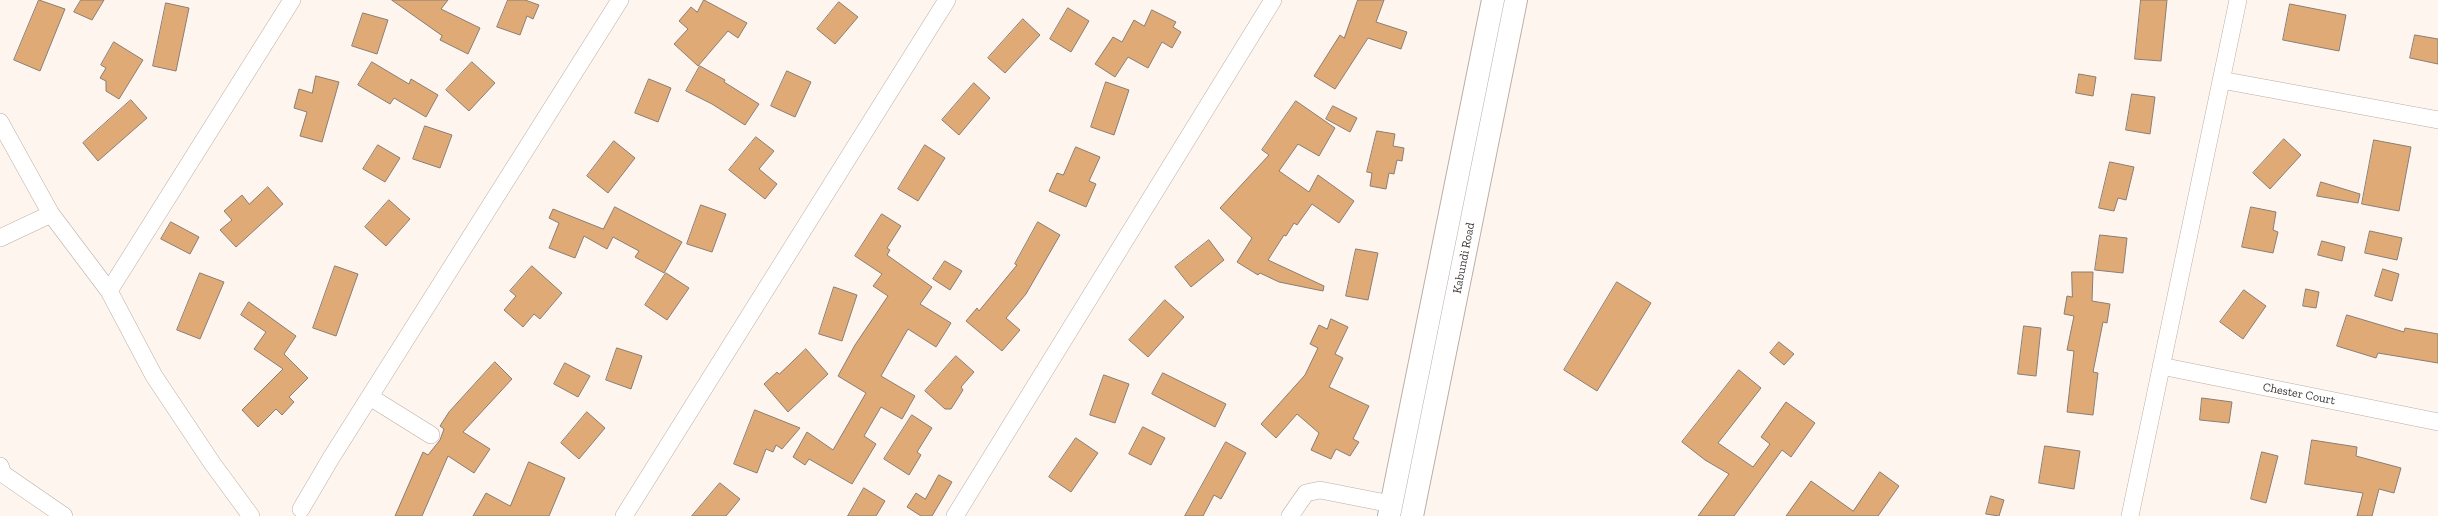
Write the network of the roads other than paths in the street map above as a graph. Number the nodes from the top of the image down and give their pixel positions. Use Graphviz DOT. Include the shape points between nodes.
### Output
graph roads {
  1 [pos="292,0"];
  2 [pos="620,0"];
  3 [pos="947,0"];
  4 [pos="1273,0"];
  5 [pos="1493,0"];
  6 [pos="1516,0"];
  7 [pos="2238,0"];
  8 [pos="2221,80"];
  9 [pos="2438,120"];
  10 [pos="0,122"];
  11 [pos="51,214"];
  12 [pos="0,238"];
  13 [pos="1440,261"];
  14 [pos="1462,266"];
  15 [pos="109,291"];
  16 [pos="2161,366"];
  17 [pos="370,397"];
  18 [pos="2438,422"];
  19 [pos="431,435"];
  20 [pos="1,473"];
  21 [pos="1390,510"];
  22 [pos="300,514"];
  23 [pos="64,516"];
  24 [pos="251,516"];
  25 [pos="624,516"];
  26 [pos="955,516"];
  27 [pos="1290,516"];
  28 [pos="1412,516"];
  29 [pos="2130,516"];
  1 -- 15 [label="street"];
  2 -- 17 [label="street"];
  3 -- 25 [label="street"];
  4 -- 26 [label="street"];
  5 -- 13 [label="street, Kabundi Road"];
  6 -- 14 [label="street, Kabundi Road"];
  7 -- 8 [label="street"];
  8 -- 9 [label="street"];
  8 -- 16 [label="street"];
  10 -- 11 [label="street"];
  11 -- 12 [label="street"];
  11 -- 15 [label="street"];
  13 -- 14 [label="street"];
  13 -- 21 [label="street, Kabundi Road"];
  14 -- 28 [label="street, Kabundi Road"];
  15 -- 24 [label="street" via="154,376"];
  16 -- 18 [label="street, Chester Court"];
  16 -- 29 [label="street"];
  17 -- 19 [label="street"];
  17 -- 22 [label="street"];
  20 -- 23 [label="street"];
  21 -- 27 [label="street" via="1320,490 1306,493"];
}
